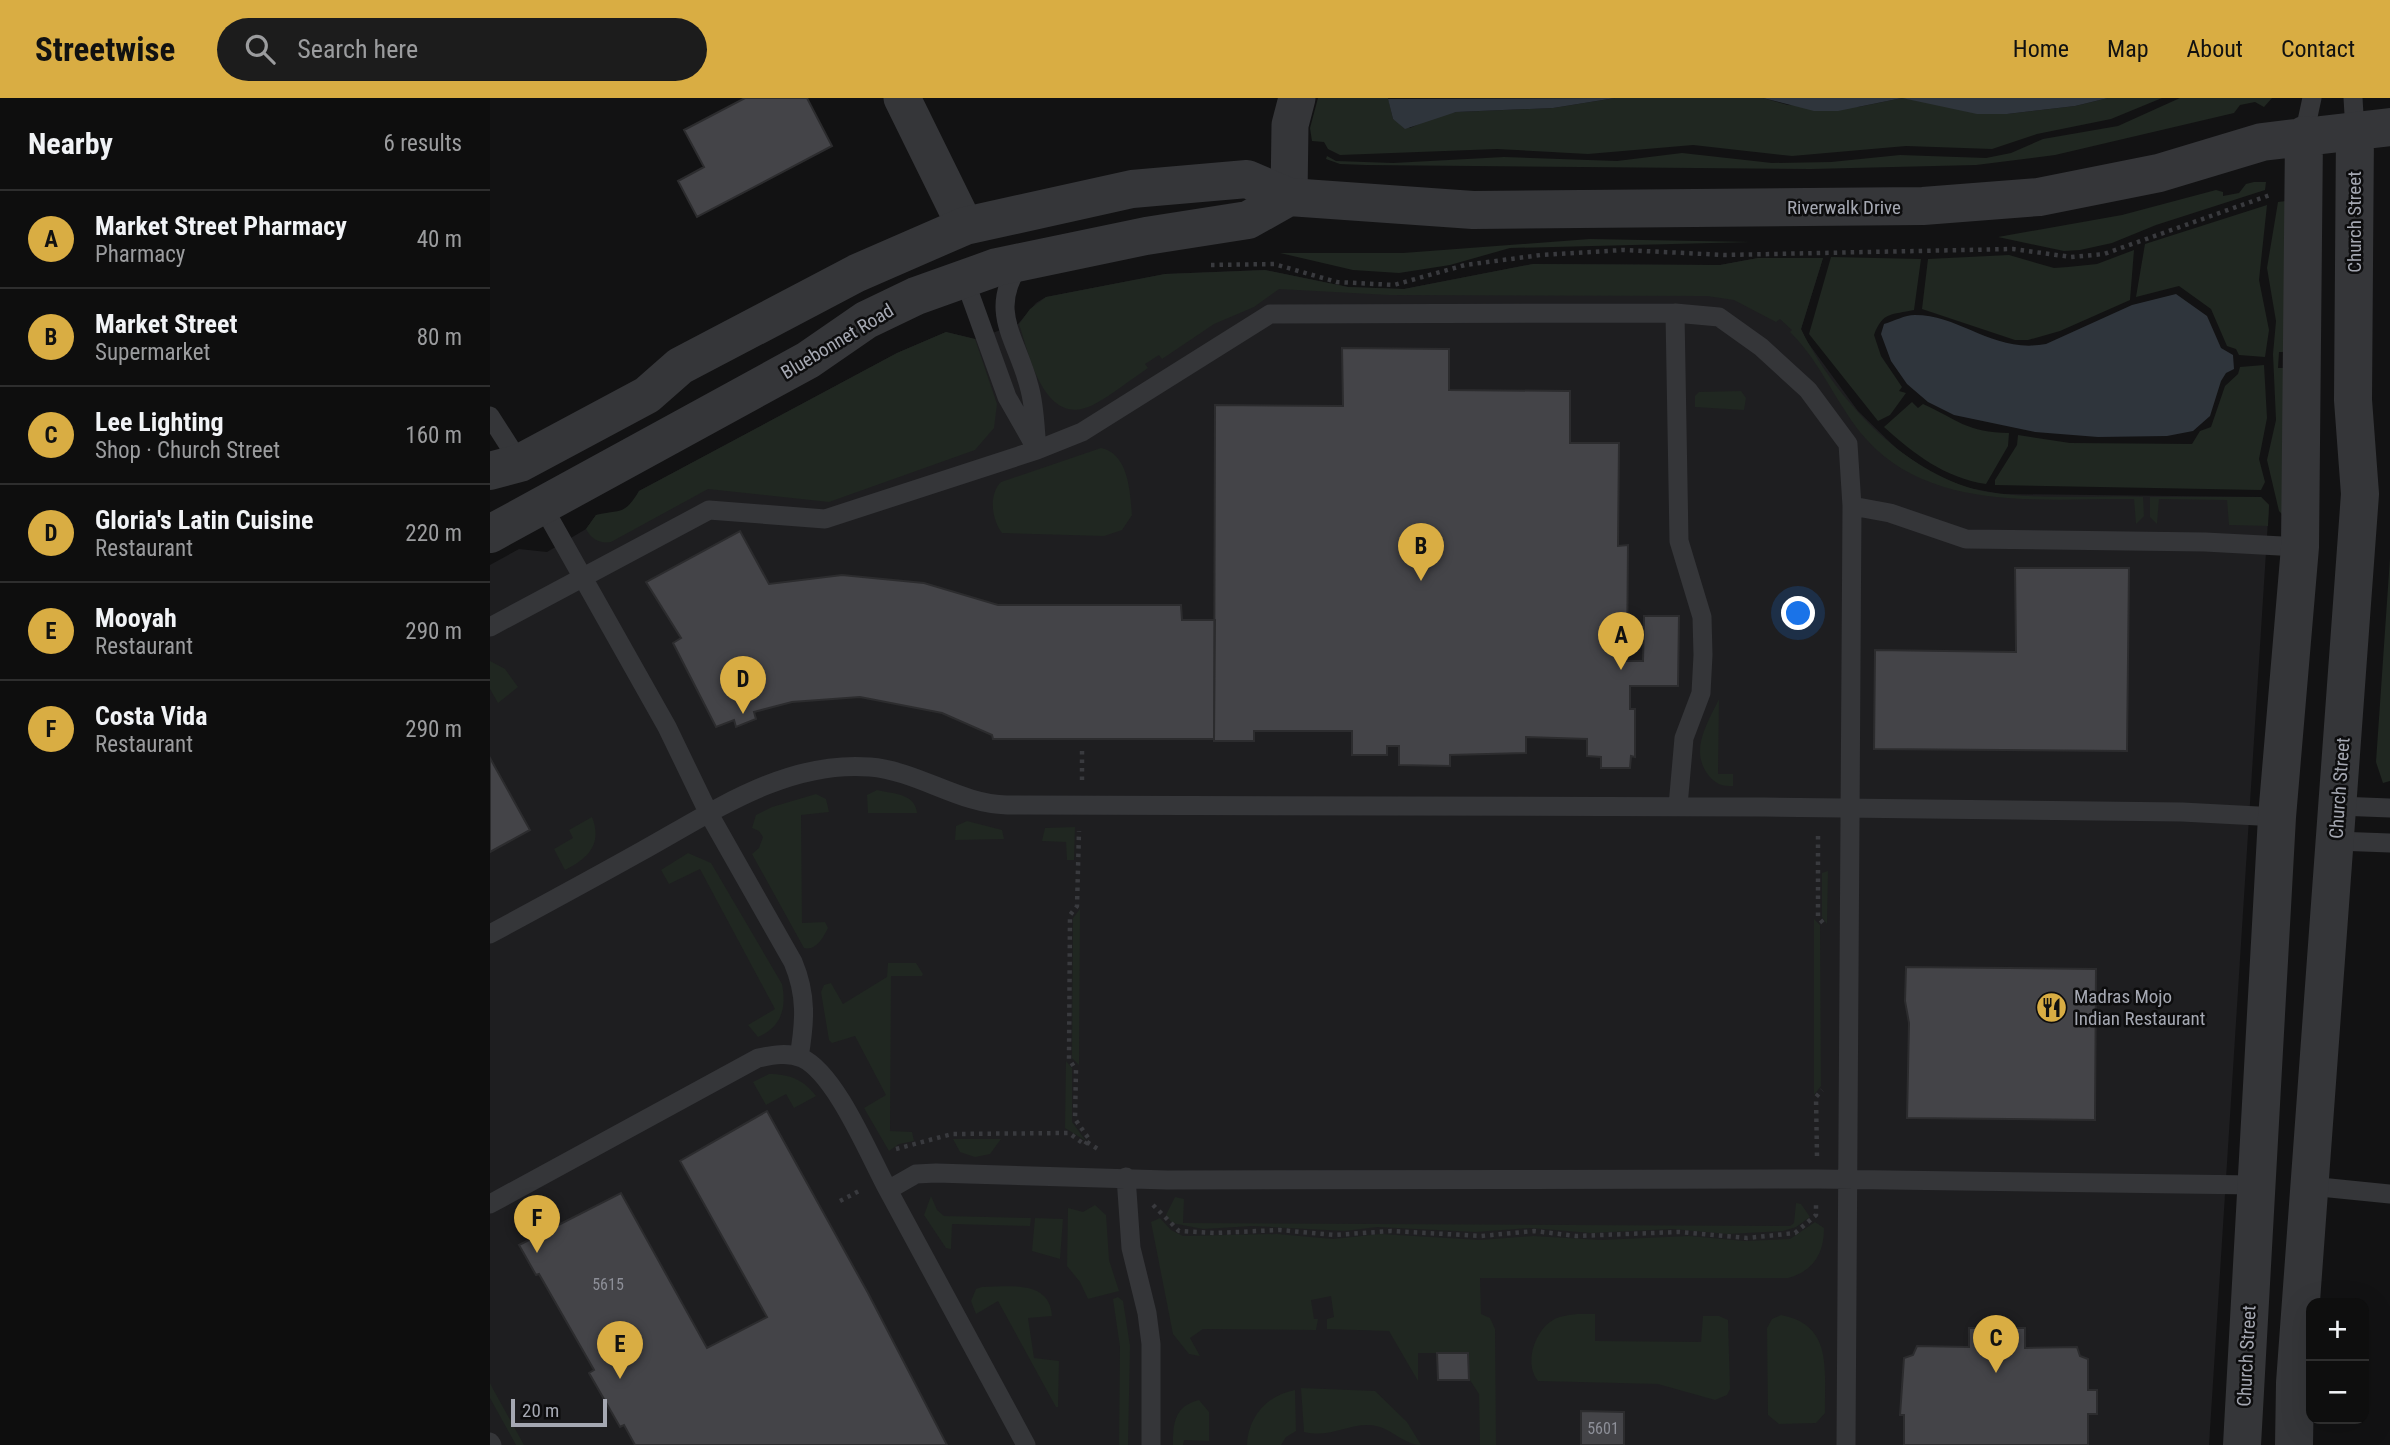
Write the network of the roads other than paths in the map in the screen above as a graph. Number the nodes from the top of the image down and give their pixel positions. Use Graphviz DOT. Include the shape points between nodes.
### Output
graph roads {
  1 [pos="902,98"];
  2 [pos="1297,98"];
  3 [pos="2312,98"];
  4 [pos="2366,119"];
  5 [pos="2304,135"];
  6 [pos="1290,197"];
  7 [pos="965,226"];
  8 [pos="1023,261"];
  9 [pos="964,278"];
  10 [pos="1675,313"];
  11 [pos="490,416"];
  12 [pos="1037,450"];
  13 [pos="505,467"];
  14 [pos="542,505"];
  15 [pos="1852,506"];
  16 [pos="490,534"];
  17 [pos="2300,547"];
  18 [pos="581,576"];
  19 [pos="490,627"];
  20 [pos="1678,806"];
  21 [pos="2390,808"];
  22 [pos="1851,810"];
  23 [pos="709,814"];
  24 [pos="2277,817"];
  25 [pos="2337,824"];
  26 [pos="2390,843"];
  27 [pos="490,934"];
  28 [pos="799,1057"];
  29 [pos="1126,1177"];
  30 [pos="1847,1180"];
  31 [pos="2255,1185"];
  32 [pos="2310,1186"];
  33 [pos="888,1190"];
  34 [pos="2390,1194"];
  35 [pos="490,1204"];
  36 [pos="1026,1445"];
  37 [pos="1151,1445"];
  38 [pos="1846,1445"];
  39 [pos="2242,1445"];
  40 [pos="2294,1445"];
  1 -- 7 [label="street"];
  2 -- 6 [label="street" via="1290,125"];
  3 -- 5 [label="lane"];
  4 -- 5 [label="street, Riverwalk Drive"];
  4 -- 25 [label="street, Church Street" via="2353,400 2360,494"];
  5 -- 6 [label="street, Riverwalk Drive" via="2262,142 2159,173 2039,197 1923,206 1474,209"];
  5 -- 17 [label="street, Church Street"];
  6 -- 7 [label="street" via="1247,178 1132,189"];
  6 -- 8 [label="street, Bluebonnet Road" via="1248,220"];
  7 -- 9 [label="street"];
  7 -- 13 [label="street" via="857,273 735,335 680,366 647,395"];
  8 -- 9 [label="street, Bluebonnet Road"];
  8 -- 12 [label="lane" via="1011,278 1003,309 1030,387"];
  9 -- 12 [label="lane" via="1007,397"];
  9 -- 14 [label="street, Bluebonnet Road" via="866,320 808,360"];
  10 -- 12 [label="lane" via="1270,314 1082,432"];
  10 -- 15 [label="lane" via="1719,317 1808,390 1848,444"];
  10 -- 20 [label="lane" via="1679,541 1702,617 1703,654 1701,693 1684,738"];
  11 -- 13 [label="lane"];
  12 -- 18 [label="lane" via="825,519 709,510"];
  13 -- 14 [label="street"];
  14 -- 16 [label="street, Bluebonnet Road"];
  14 -- 18 [label="lane"];
  15 -- 17 [label="lane" via="1890,513 1966,539"];
  15 -- 22 [label="lane"];
  17 -- 24 [label="street, Church Street"];
  18 -- 19 [label="lane"];
  18 -- 23 [label="lane" via="667,727"];
  20 -- 22 [label="lane"];
  20 -- 23 [label="lane" via="987,805 896,770 846,766 798,773"];
  21 -- 25 [label="lane"];
  22 -- 24 [label="lane" via="2182,811"];
  22 -- 30 [label="lane"];
  23 -- 27 [label="lane"];
  23 -- 28 [label="lane" via="802,984 806,1007"];
  24 -- 25 [label="street"];
  24 -- 31 [label="street, Church Street"];
  25 -- 26 [label="lane"];
  25 -- 32 [label="street, Church Street"];
  28 -- 33 [label="lane" via="824,1073"];
  28 -- 35 [label="lane" via="774,1054 758,1058"];
  29 -- 30 [label="lane"];
  29 -- 33 [label="lane" via="916,1174"];
  29 -- 37 [label="lane" via="1130,1248 1151,1344"];
  30 -- 31 [label="lane"];
  30 -- 38 [label="lane"];
  31 -- 32 [label="street"];
  31 -- 39 [label="street, Church Street"];
  32 -- 34 [label="lane"];
  32 -- 40 [label="street, Church Street"];
  33 -- 36 [label="lane"];
}
